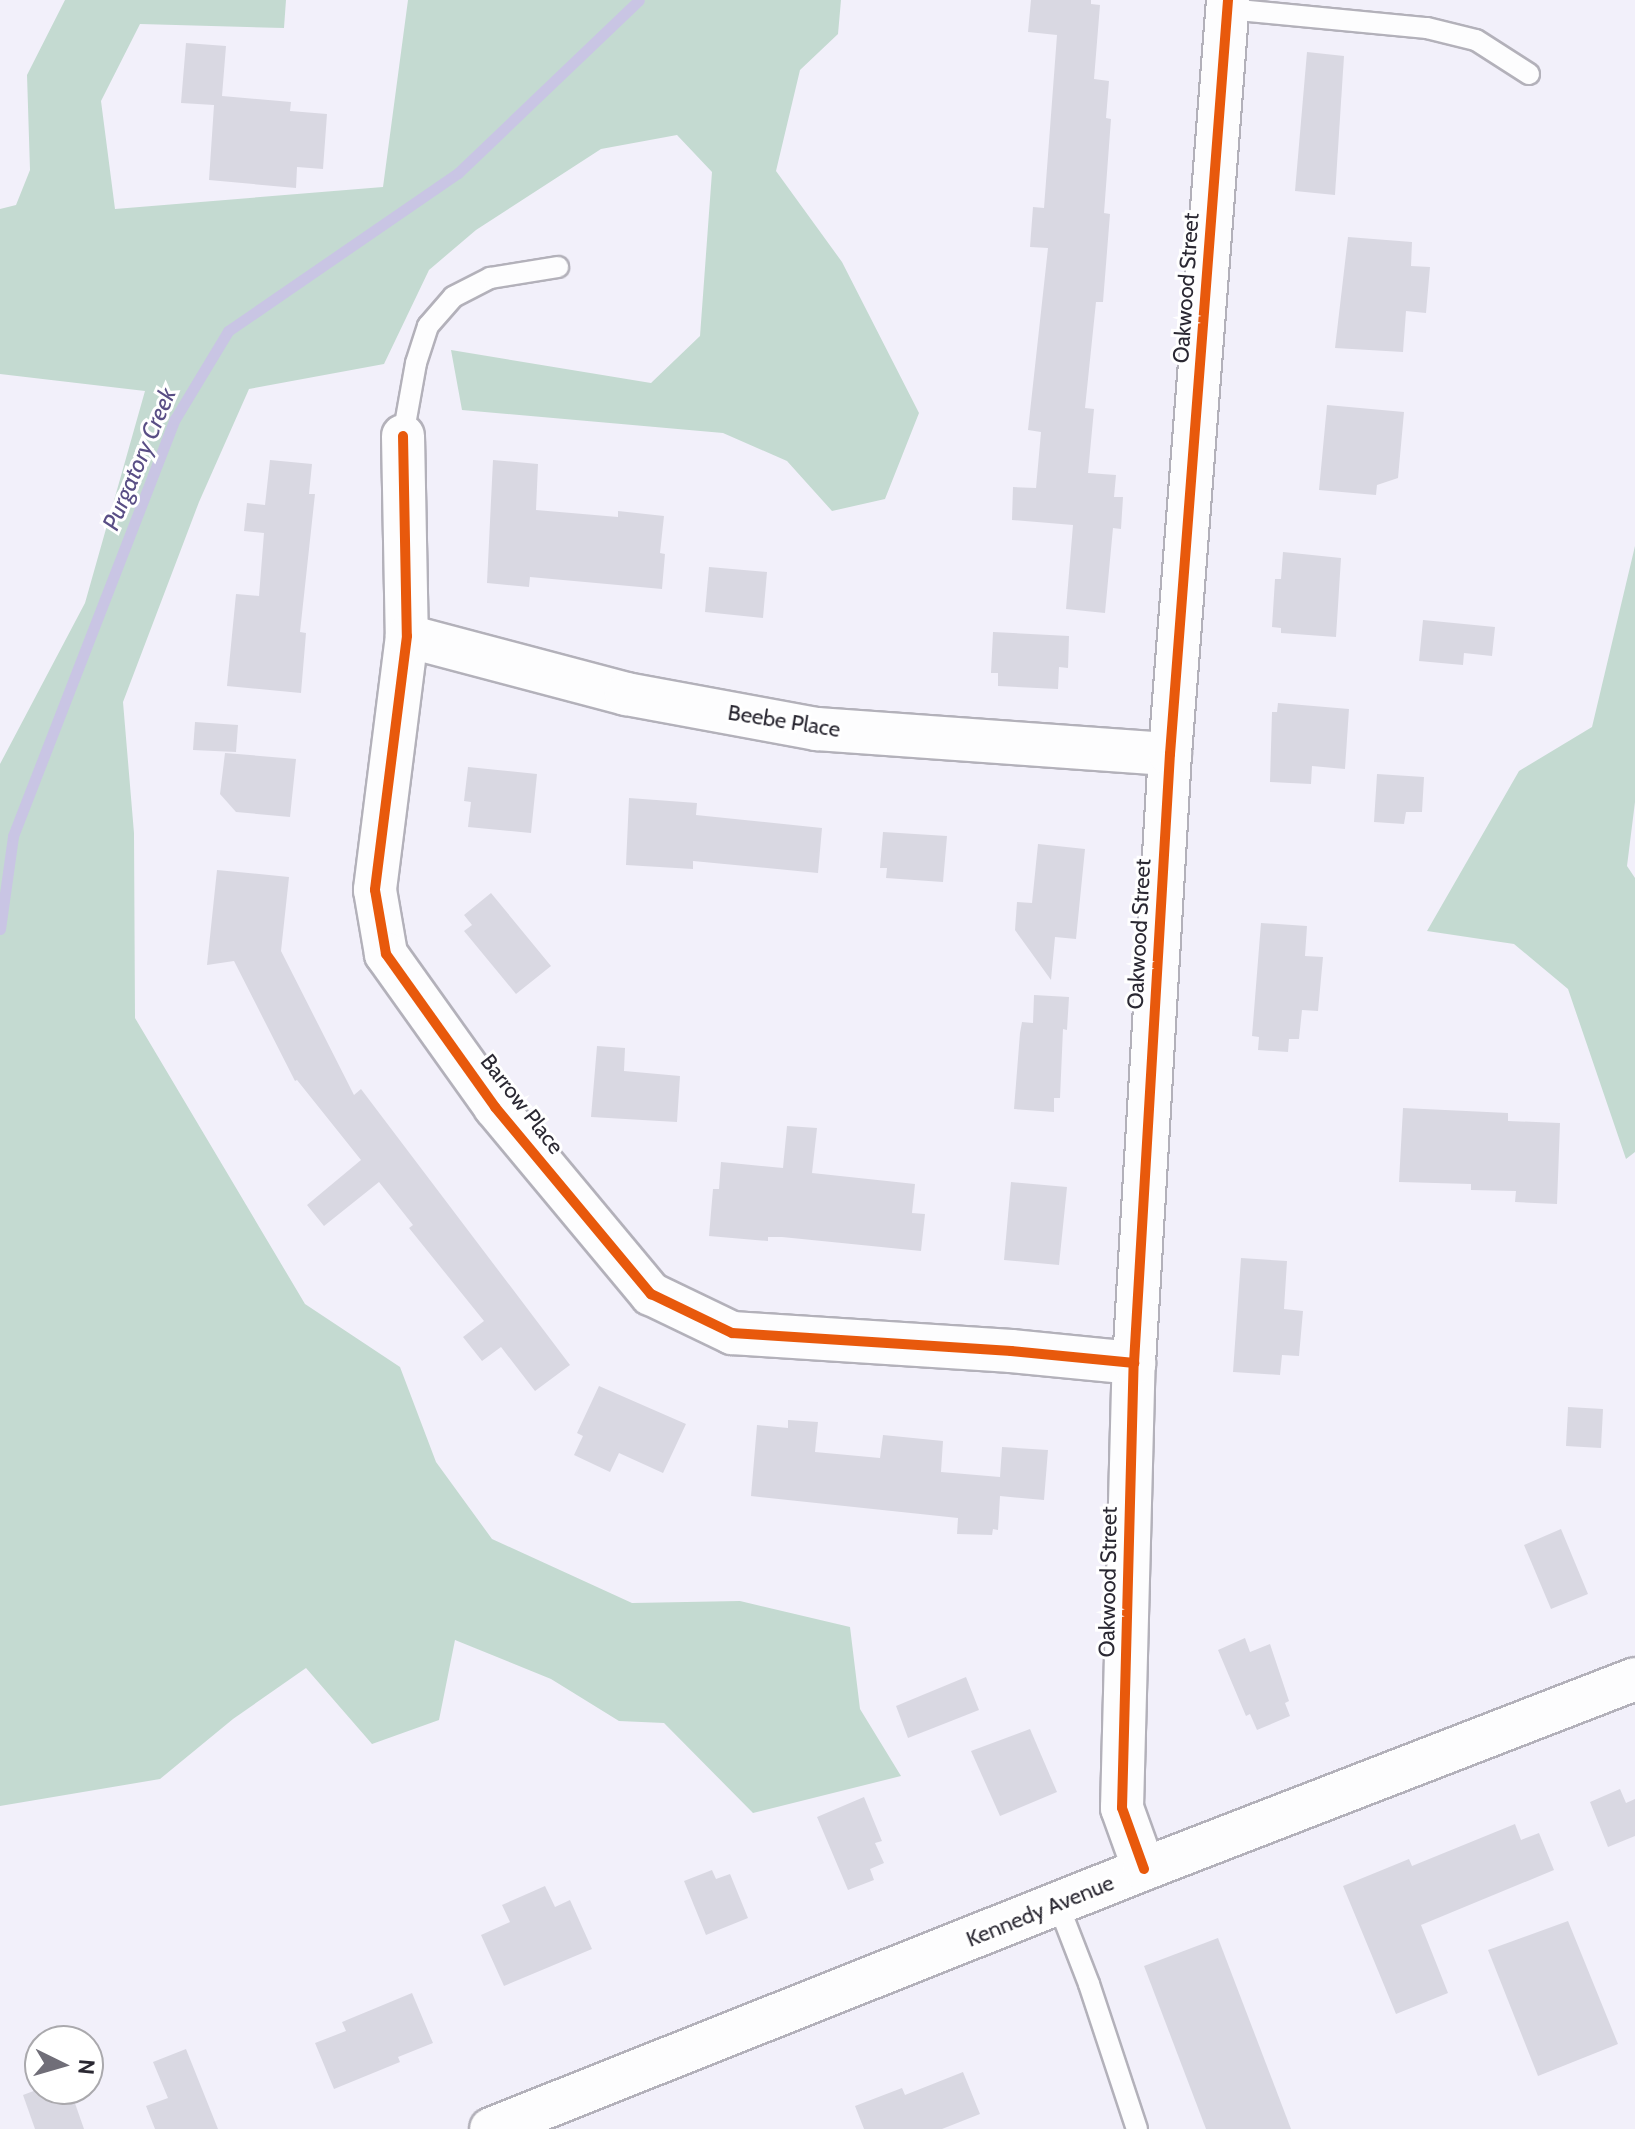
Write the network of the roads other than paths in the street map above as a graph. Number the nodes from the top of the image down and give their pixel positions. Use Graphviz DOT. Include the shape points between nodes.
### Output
graph roads {
  1 [pos="1228,4"];
  2 [pos="1529,74"];
  3 [pos="558,267"];
  4 [pos="403,436"];
  5 [pos="407,636"];
  6 [pos="1170,754"];
  7 [pos="1134,1363"];
  8 [pos="1635,1679"];
  9 [pos="1144,1869"];
  10 [pos="1058,1904"];
  11 [pos="491,2129"];
  12 [pos="1137,2129"];
  1 -- 2 [label="lane" via="1427,28 1476,40"];
  1 -- 6 [label="street, Oakwood Street"];
  3 -- 4 [label="lane" via="490,278 453,297 428,326"];
  4 -- 5 [label="street, Barrow Place"];
  5 -- 6 [label="street, Beebe Place" via="626,694 817,729"];
  5 -- 7 [label="street, Barrow Place" via="375,890 386,954 495,1107 651,1294 732,1333"];
  6 -- 7 [label="street, Oakwood Street"];
  7 -- 9 [label="street, Oakwood Street" via="1122,1808"];
  8 -- 9 [label="street, Kennedy Avenue"];
  9 -- 10 [label="street, Kennedy Avenue"];
  10 -- 11 [label="street, Kennedy Avenue"];
  10 -- 12 [label="lane"];
}
